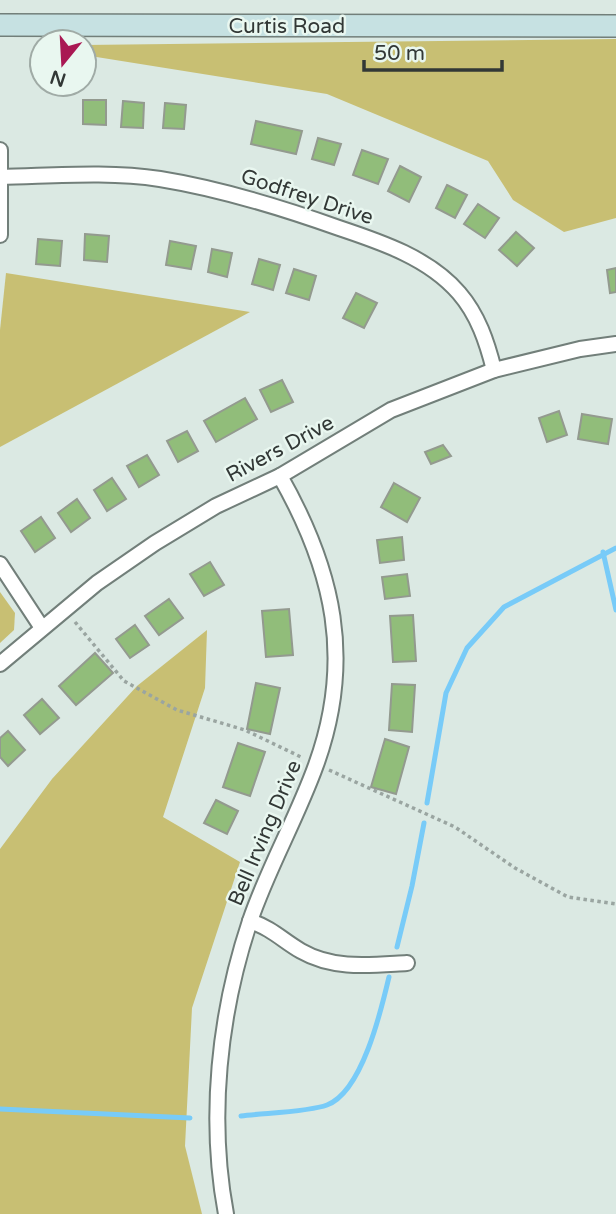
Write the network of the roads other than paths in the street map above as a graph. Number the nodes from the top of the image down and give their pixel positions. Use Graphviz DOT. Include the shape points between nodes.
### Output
graph roads {
  1 [pos="0,25"];
  2 [pos="616,26"];
  3 [pos="0,150"];
  4 [pos="0,177"];
  5 [pos="0,235"];
  6 [pos="616,344"];
  7 [pos="494,370"];
  8 [pos="281,476"];
  9 [pos="0,564"];
  10 [pos="42,628"];
  11 [pos="0,664"];
  12 [pos="250,921"];
  13 [pos="407,963"];
  14 [pos="226,1214"];
  1 -- 2 [label="main road, Curtis Road"];
  3 -- 4 [label="street"];
  4 -- 5 [label="street"];
  4 -- 7 [label="street, Godfrey Drive" via="102,174 159,179 259,200 379,242 432,268 460,293 484,332"];
  6 -- 7 [label="street, Rivers Drive"];
  7 -- 8 [label="street, Rivers Drive" via="391,410"];
  8 -- 10 [label="street, Rivers Drive" via="216,506 155,543"];
  8 -- 12 [label="street, Bell Irving Drive" via="317,555 338,647 335,692 316,765"];
  9 -- 10 [label="street"];
  10 -- 11 [label="street, Rivers Drive"];
  12 -- 13 [label="street" via="330,962 352,966"];
  12 -- 14 [label="street, Bell Irving Drive" via="230,994 222,1050 216,1128"];
}
